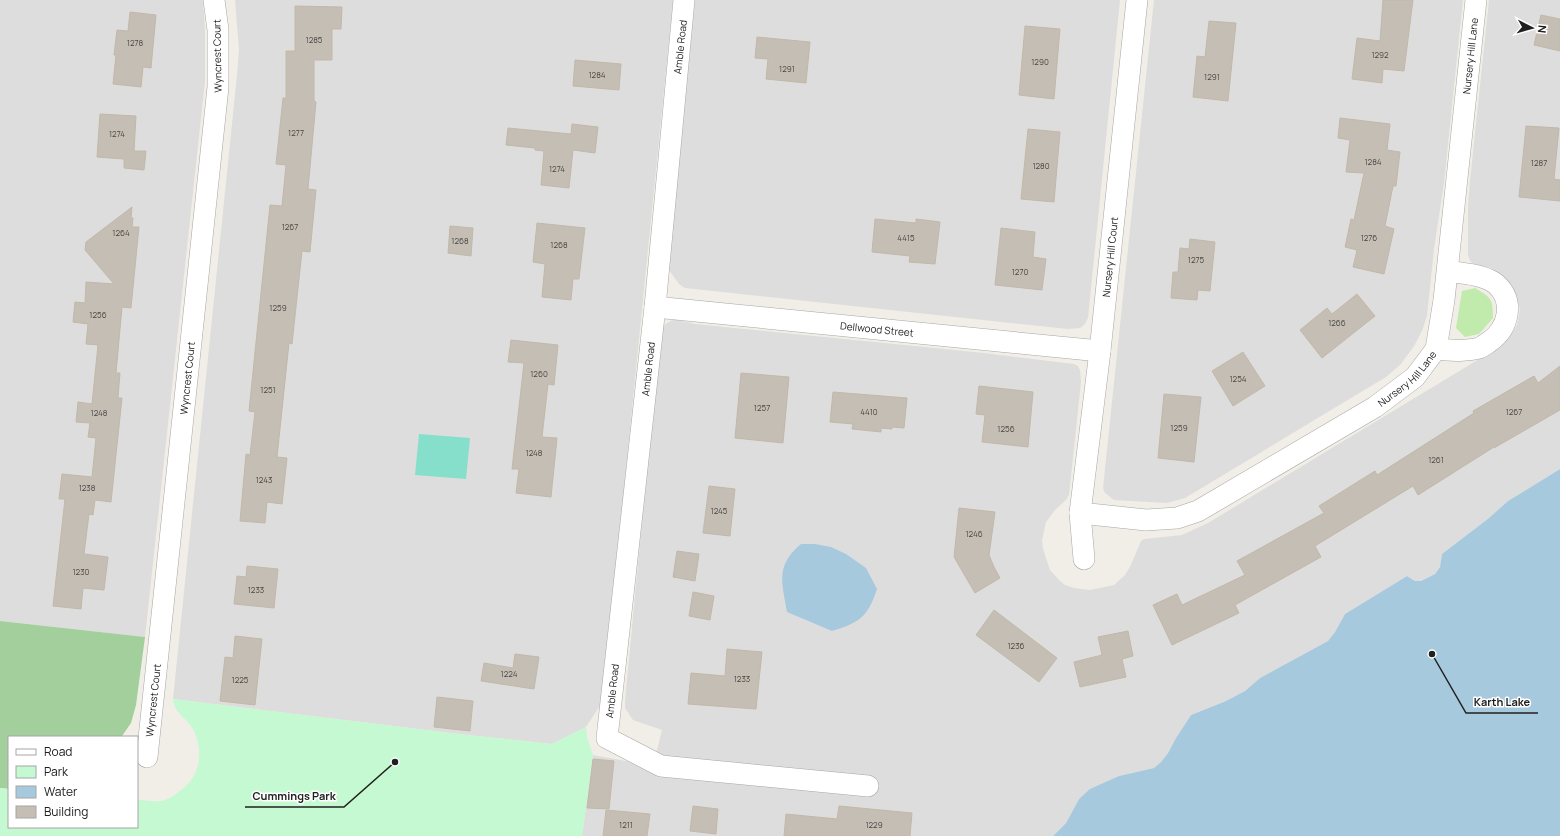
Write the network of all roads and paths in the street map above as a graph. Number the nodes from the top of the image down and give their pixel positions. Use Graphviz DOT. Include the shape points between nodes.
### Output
graph roads {
  1 [pos="214,0"];
  2 [pos="684,0"];
  3 [pos="1137,0"];
  4 [pos="1476,0"];
  5 [pos="1448,271"];
  6 [pos="655,307"];
  7 [pos="1436,349"];
  8 [pos="1100,351"];
  9 [pos="1080,513"];
  10 [pos="1084,559"];
  11 [pos="147,757"];
  12 [pos="868,786"];
  1 -- 11 [label="street, Wyncrest Court" via="218,30 218,87"];
  2 -- 6 [label="street, Amble Road"];
  3 -- 8 [label="street, Nursery Hill Court"];
  4 -- 5 [label="street, Nursery Hill Lane"];
  5 -- 7 [label="street, Nursery Hill Lane"];
  5 -- 7 [label="street" via="1481,277 1495,284 1506,298 1507,319 1498,336 1480,348"];
  6 -- 8 [label="street, Dellwood Street"];
  6 -- 12 [label="street, Amble Road" via="607,738 661,766"];
  7 -- 9 [label="street, Nursery Hill Lane" via="1414,377 1375,407 1198,511 1177,518 1146,520"];
  8 -- 9 [label="street, Nursery Hill Court"];
  9 -- 10 [label="street, Nursery Hill Court"];
}
